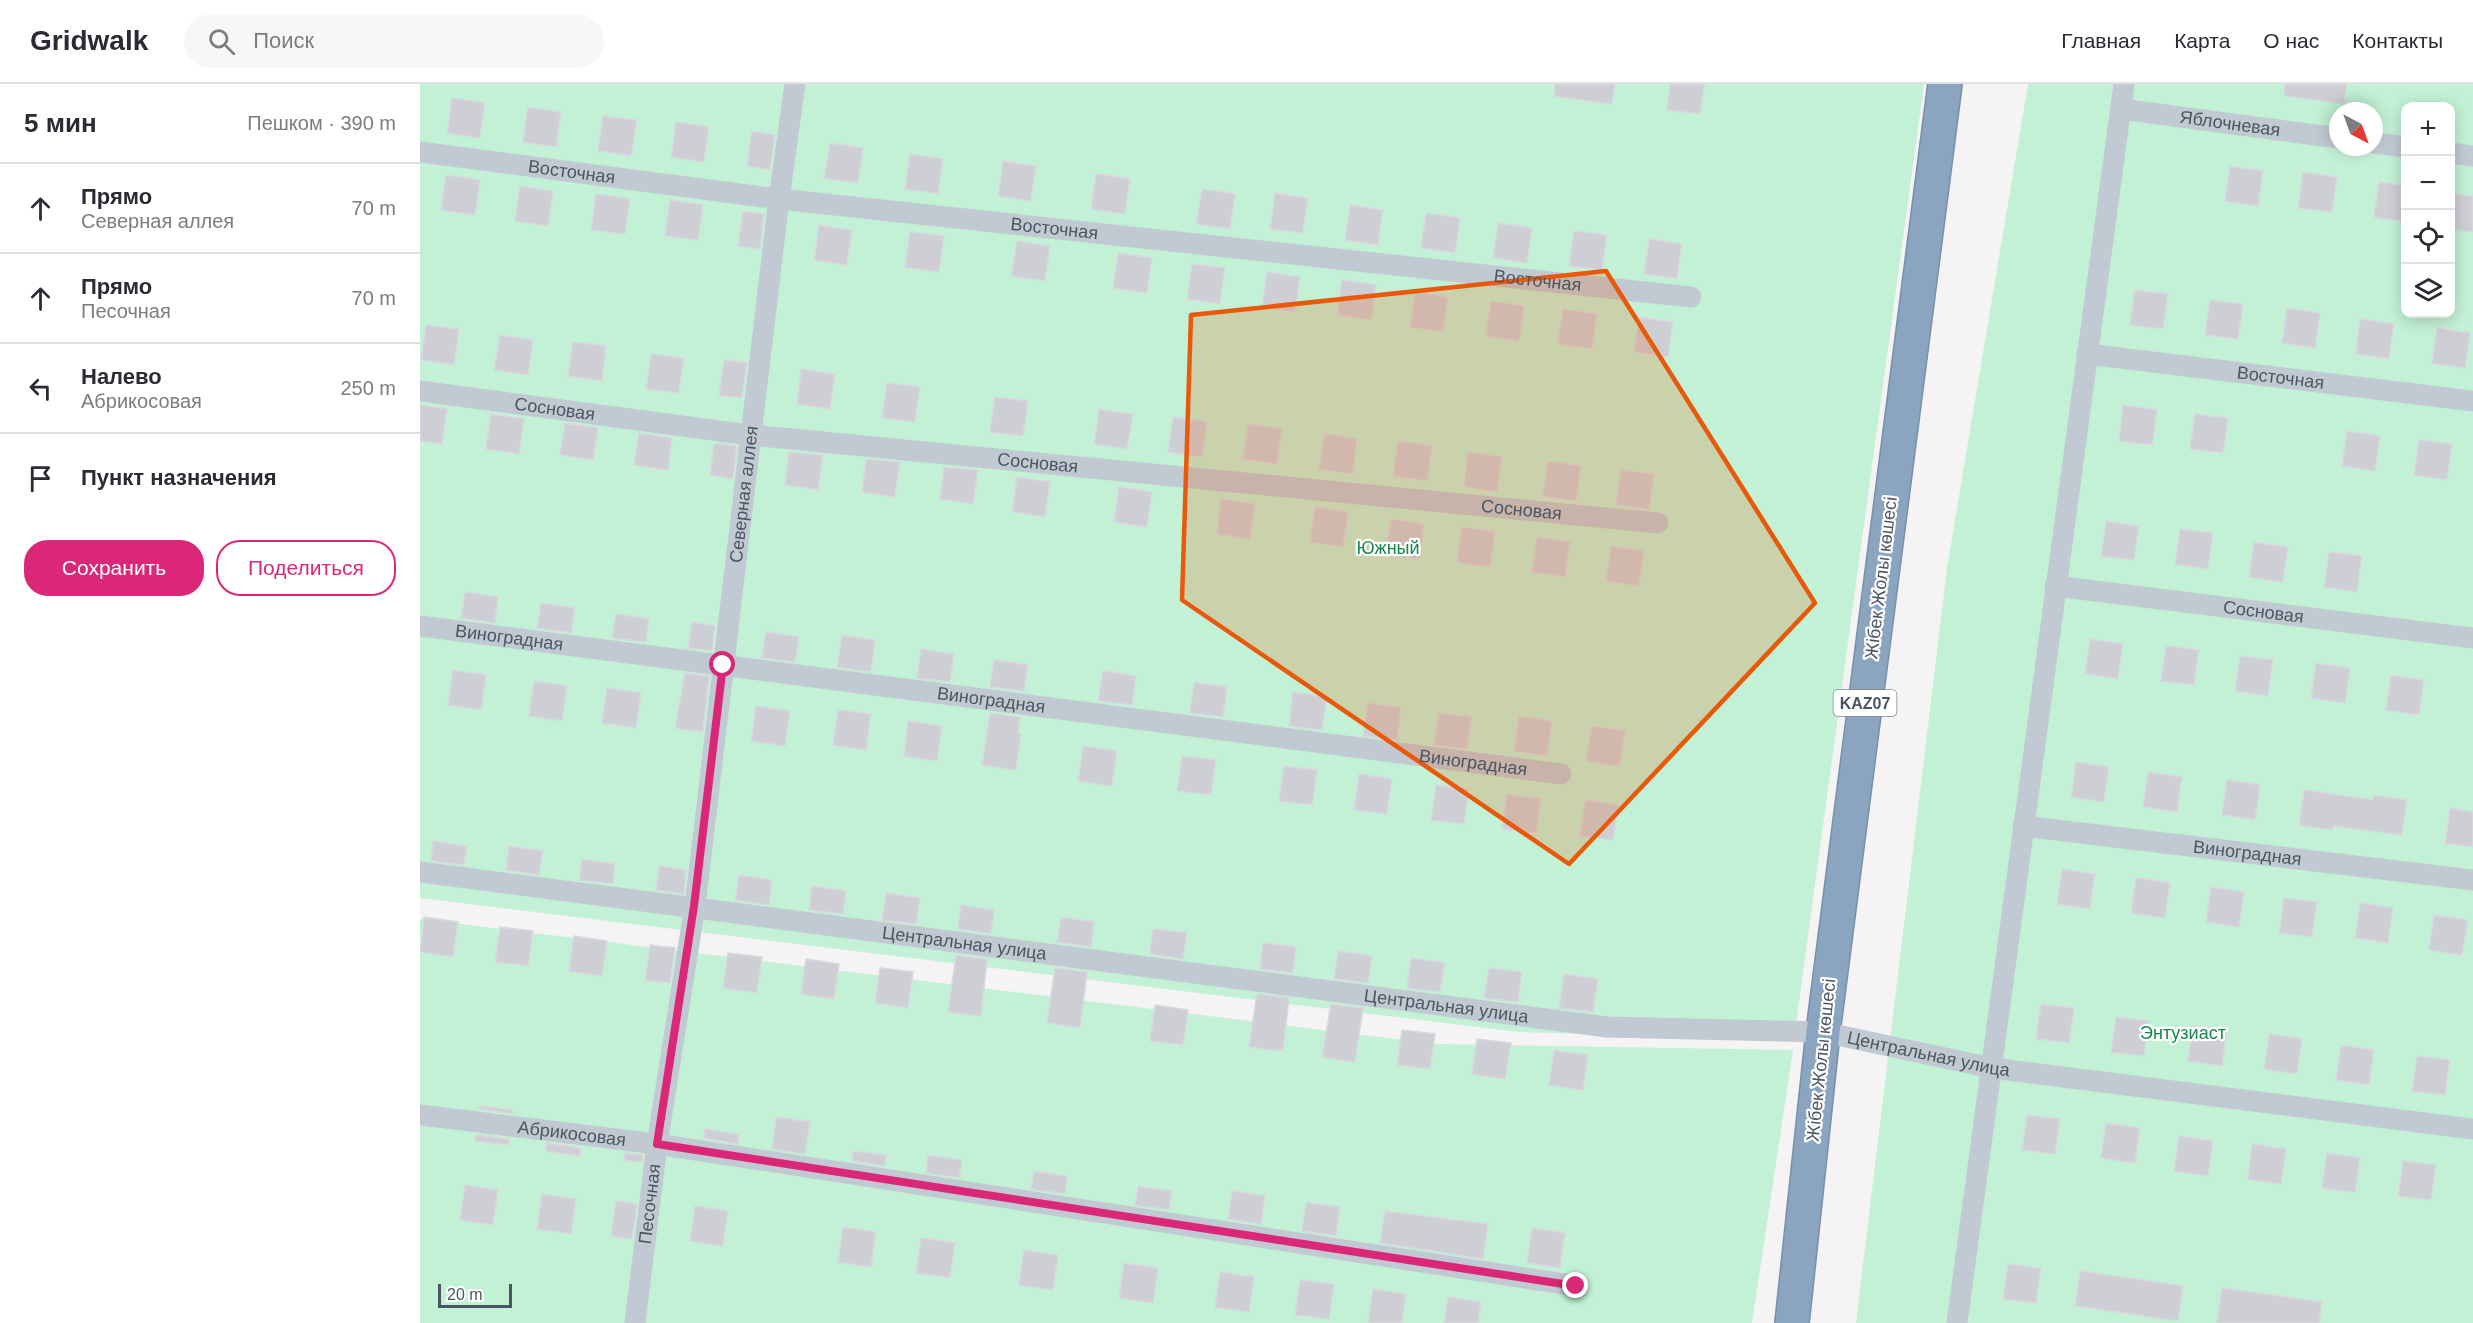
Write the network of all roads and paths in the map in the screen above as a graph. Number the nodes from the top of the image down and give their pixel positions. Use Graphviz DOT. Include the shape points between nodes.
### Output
graph roads {
  1 [pos="795,84"];
  2 [pos="1945,84"];
  3 [pos="2124,84"];
  4 [pos="2121,109"];
  5 [pos="2329,137"];
  6 [pos="2383,144"];
  7 [pos="2401,146"];
  8 [pos="420,152"];
  9 [pos="2455,154"];
  10 [pos="2473,156"];
  11 [pos="779,198"];
  12 [pos="1690,297"];
  13 [pos="2087,354"];
  14 [pos="420,391"];
  15 [pos="2473,401"];
  16 [pos="750,435"];
  17 [pos="1658,523"];
  18 [pos="2055,586"];
  19 [pos="420,626"];
  20 [pos="2473,638"];
  21 [pos="723,665"];
  22 [pos="1561,774"];
  23 [pos="2023,826"];
  24 [pos="420,872"];
  25 [pos="2473,879"];
  26 [pos="694,906"];
  27 [pos="1823,1032"];
  28 [pos="1992,1068"];
  29 [pos="420,1115"];
  30 [pos="2473,1128"];
  31 [pos="657,1144"];
  32 [pos="1576,1286"];
  33 [pos="635,1323"];
  34 [pos="1792,1323"];
  35 [pos="1957,1323"];
  1 -- 11 [label="street, Северная аллея"];
  2 -- 27 [label="highway, Жібек Жолы көшесі / KAZ07"];
  3 -- 4 [label="street"];
  4 -- 5 [label="street, Яблочневая"];
  4 -- 13 [label="street"];
  6 -- 7 [label="street"];
  8 -- 11 [label="street, Восточная"];
  9 -- 10 [label="street"];
  11 -- 12 [label="street, Восточная"];
  11 -- 16 [label="street, Северная аллея"];
  13 -- 15 [label="street, Восточная"];
  13 -- 18 [label="street"];
  14 -- 16 [label="street, Сосновая"];
  16 -- 17 [label="street, Сосновая"];
  16 -- 21 [label="street, Северная аллея"];
  18 -- 20 [label="street, Сосновая"];
  18 -- 23 [label="street"];
  19 -- 21 [label="street, Виноградная"];
  21 -- 22 [label="street, Виноградная"];
  21 -- 26 [label="street, Северная аллея"];
  23 -- 25 [label="street, Виноградная"];
  23 -- 28 [label="street"];
  24 -- 26 [label="street, Центральная улица"];
  26 -- 27 [label="street, Центральная улица" via="1607,1027"];
  26 -- 31 [label="street, Песочная"];
  27 -- 28 [label="street, Центральная улица"];
  27 -- 34 [label="highway, Жібек Жолы көшесі / KAZ07"];
  28 -- 30 [label="street, Центральная улица"];
  28 -- 35 [label="street"];
  29 -- 31 [label="street, Абрикосовая"];
  31 -- 32 [label="street, Абрикосовая"];
  31 -- 33 [label="street, Песочная"];
}
